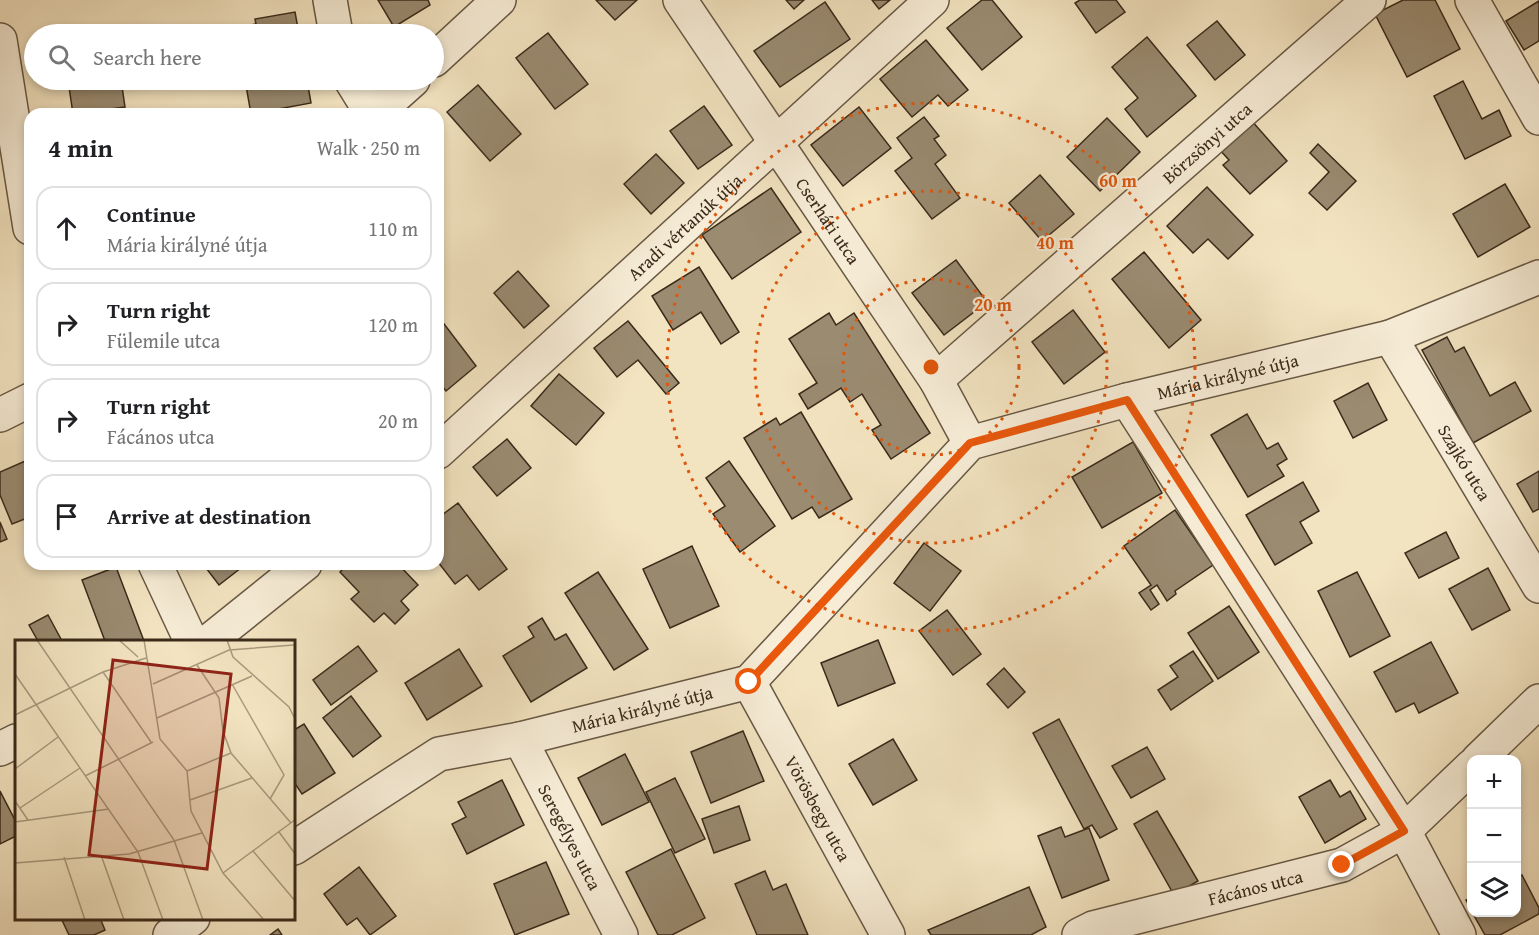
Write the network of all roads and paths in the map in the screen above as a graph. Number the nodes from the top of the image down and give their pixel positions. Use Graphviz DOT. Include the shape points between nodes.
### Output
graph roads {
  1 [pos="330,0"];
  2 [pos="500,0"];
  3 [pos="680,0"];
  4 [pos="932,0"];
  5 [pos="1369,0"];
  6 [pos="1472,0"];
  7 [pos="334,24"];
  8 [pos="0,40"];
  9 [pos="444,51"];
  10 [pos="357,90"];
  11 [pos="401,90"];
  12 [pos="5,102"];
  13 [pos="369,108"];
  14 [pos="380,108"];
  15 [pos="1539,118"];
  16 [pos="777,143"];
  17 [pos="24,198"];
  18 [pos="1539,277"];
  19 [pos="1390,337"];
  20 [pos="936,380"];
  21 [pos="1127,400"];
  22 [pos="24,403"];
  23 [pos="0,415"];
  24 [pos="970,443"];
  25 [pos="444,447"];
  26 [pos="158,570"];
  27 [pos="298,570"];
  28 [pos="1539,586"];
  29 [pos="191,640"];
  30 [pos="210,640"];
  31 [pos="749,682"];
  32 [pos="1539,701"];
  33 [pos="520,739"];
  34 [pos="15,742"];
  35 [pos="0,750"];
  36 [pos="1482,755"];
  37 [pos="1467,771"];
  38 [pos="1404,831"];
  39 [pos="296,847"];
  40 [pos="191,920"];
  41 [pos="170,935"];
  42 [pos="621,935"];
  43 [pos="888,935"];
  44 [pos="1079,935"];
  45 [pos="1459,935"];
  1 -- 7 [label="street"];
  2 -- 9 [label="street"];
  3 -- 16 [label="street, Cserháti utca"];
  4 -- 16 [label="street, Aradi vértanúk útja"];
  5 -- 20 [label="street, Börzsönyi utca"];
  6 -- 15 [label="street"];
  8 -- 12 [label="street"];
  10 -- 13 [label="street"];
  11 -- 14 [label="street"];
  12 -- 17 [label="street"];
  16 -- 20 [label="street, Cserháti utca"];
  16 -- 25 [label="street, Aradi vértanúk útja"];
  18 -- 19 [label="street, Mária királyné útja"];
  19 -- 21 [label="street, Mária királyné útja"];
  19 -- 28 [label="street, Szajkó utca"];
  20 -- 24 [label="street, Cserháti utca"];
  21 -- 24 [label="street, Mária királyné útja"];
  21 -- 38 [label="street"];
  22 -- 23 [label="street"];
  24 -- 31 [label="street"];
  26 -- 29 [label="street"];
  27 -- 30 [label="street"];
  31 -- 33 [label="street, Mária királyné útja"];
  31 -- 43 [label="street, Vörösbegy utca"];
  32 -- 36 [label="street"];
  33 -- 39 [label="street, Mária királyné útja" via="439,754"];
  33 -- 42 [label="street, Seregélyes utca"];
  34 -- 35 [label="street"];
  37 -- 38 [label="street, Fácános utca"];
  38 -- 44 [label="street, Fácános utca" via="1342,865 1093,928"];
  38 -- 45 [label="street"];
  40 -- 41 [label="street"];
}
